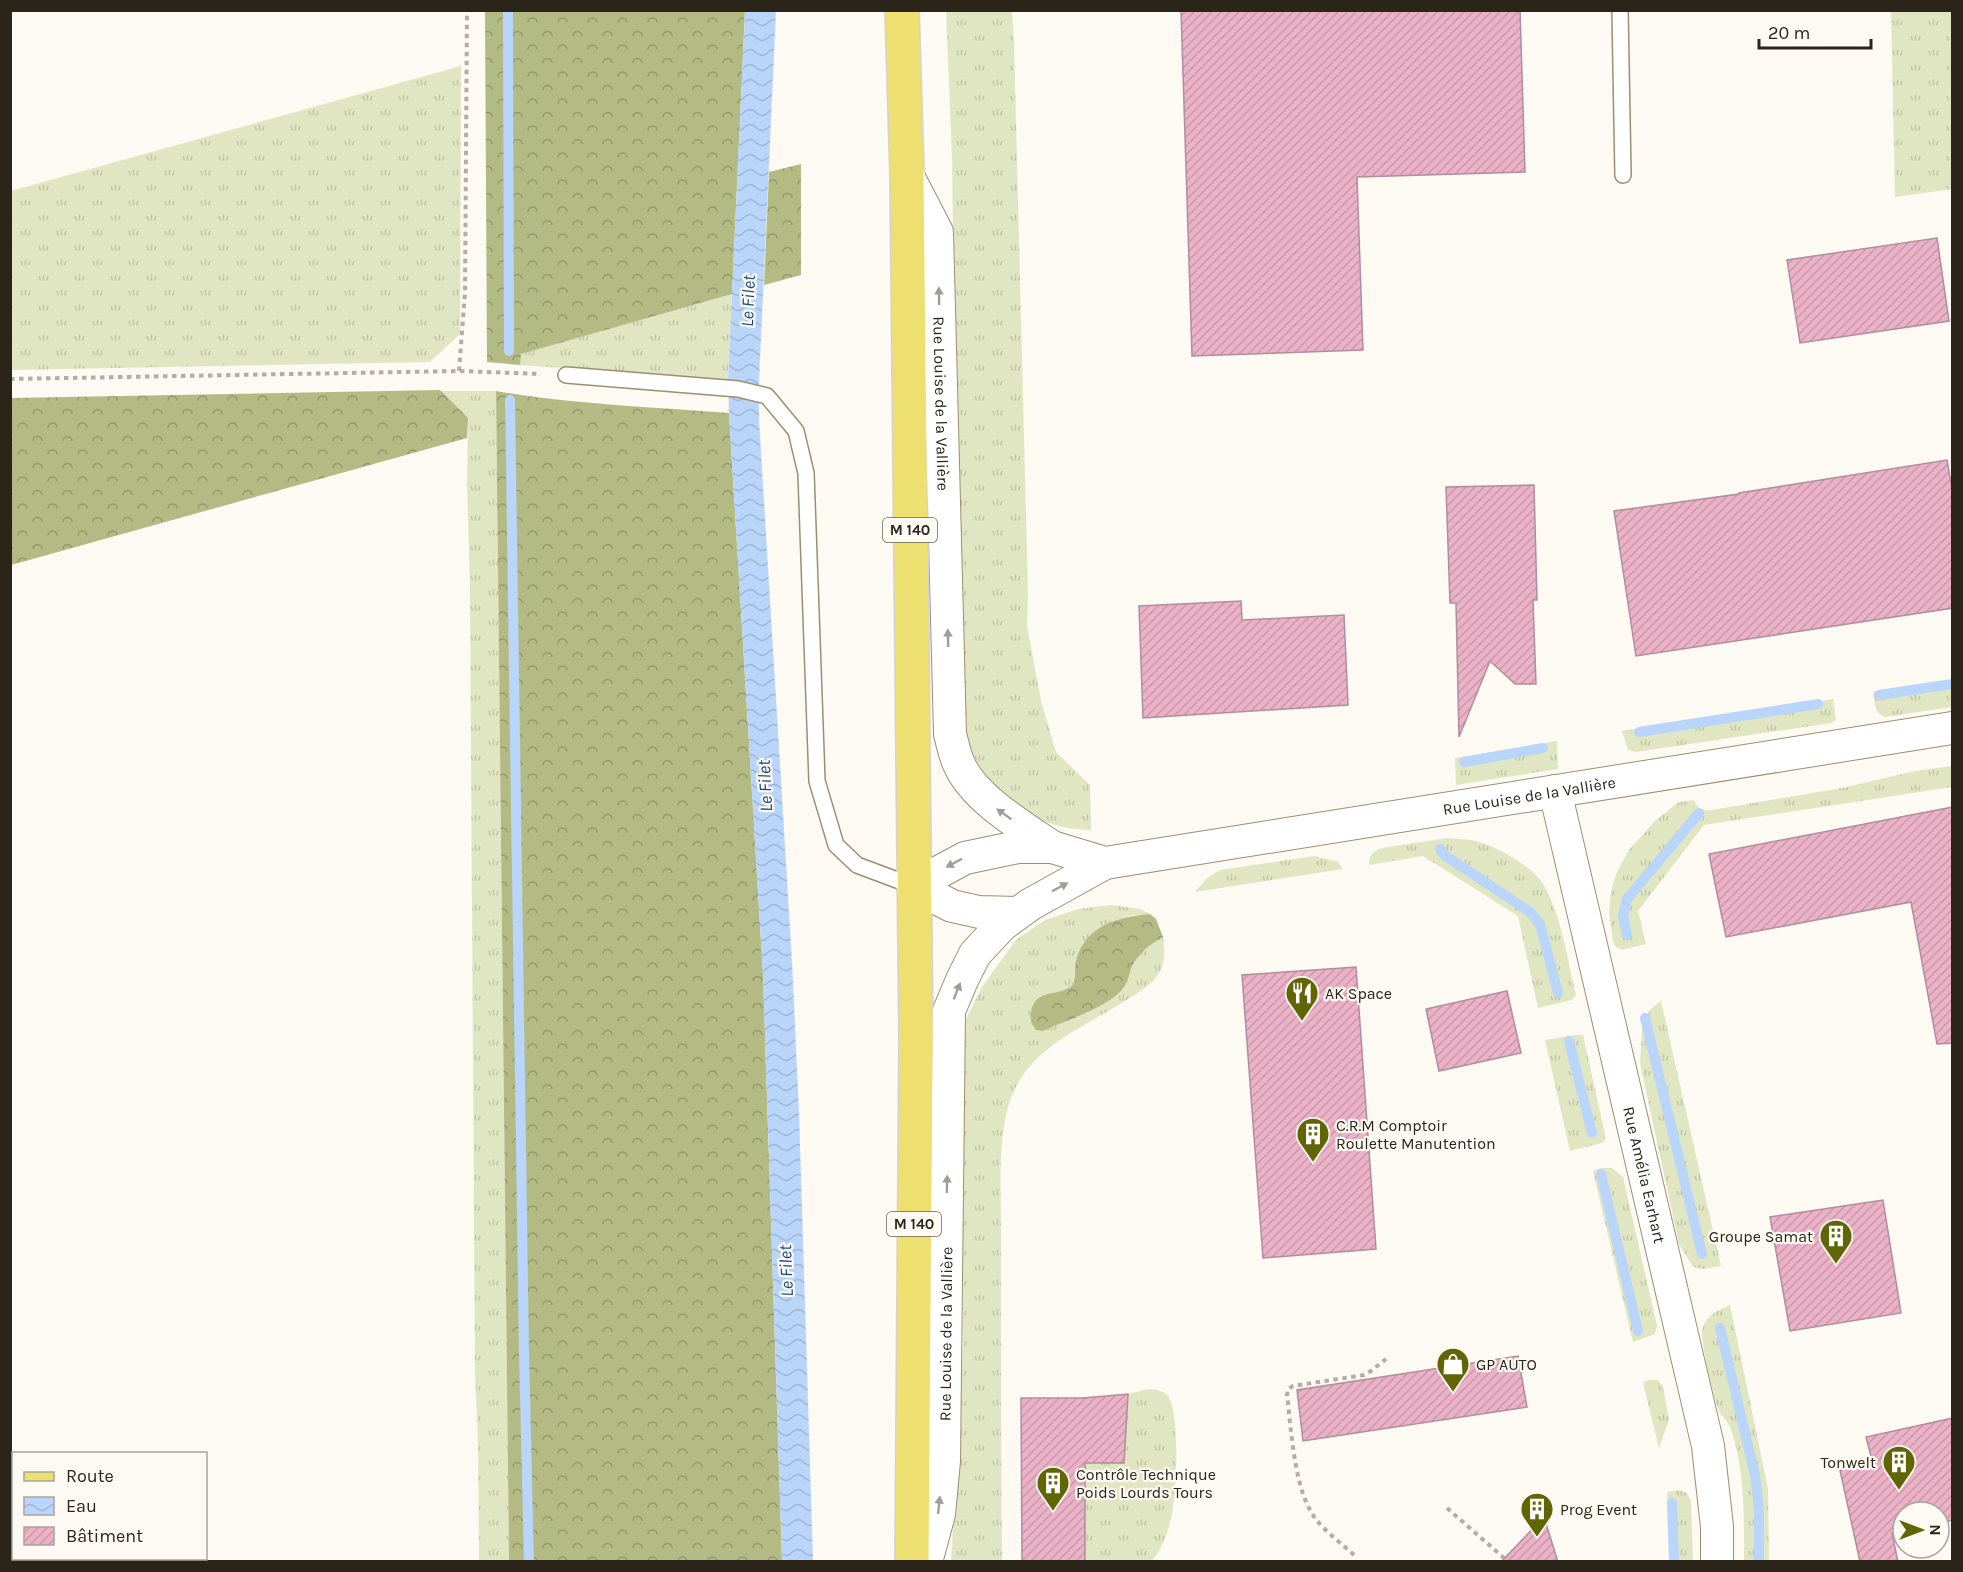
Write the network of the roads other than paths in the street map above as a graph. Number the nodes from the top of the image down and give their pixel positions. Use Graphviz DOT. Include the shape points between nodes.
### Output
graph roads {
  1 [pos="902,10"];
  2 [pos="1620,10"];
  3 [pos="908,174"];
  4 [pos="1623,175"];
  5 [pos="566,375"];
  6 [pos="1953,728"];
  7 [pos="1555,791"];
  8 [pos="1052,848"];
  9 [pos="1105,863"];
  10 [pos="913,886"];
  11 [pos="1017,913"];
  12 [pos="912,1562"];
  13 [pos="926,1562"];
  14 [pos="1717,1562"];
  1 -- 3 [label="main road, M 140"];
  2 -- 4 [label="lane"];
  8 -- 3 [label="street, Rue Louise de la Vallière, one-way" via="978,791 960,767 950,734 937,232"];
  3 -- 10 [label="main road, M 140"];
  5 -- 10 [label="lane" via="738,389 766,396 796,431 806,474 817,780 836,845 857,865"];
  6 -- 7 [label="street, Rue Louise de la Vallière"];
  7 -- 9 [label="street, Rue Louise de la Vallière"];
  7 -- 14 [label="street, Rue Amélia Earhart" via="1708,1446"];
  8 -- 9 [label="street, Rue Louise de la Vallière"];
  8 -- 10 [label="street, Rue Louise de la Vallière, one-way" via="1018,848 965,858"];
  11 -- 9 [label="street, Rue Louise de la Vallière, one-way"];
  10 -- 11 [label="street" via="952,906 979,912"];
  10 -- 12 [label="main road, M 140" via="916,1043"];
  13 -- 11 [label="street, Rue Louise de la Vallière, one-way" via="939,1514 944,1461 949,1011 975,954"];
}
